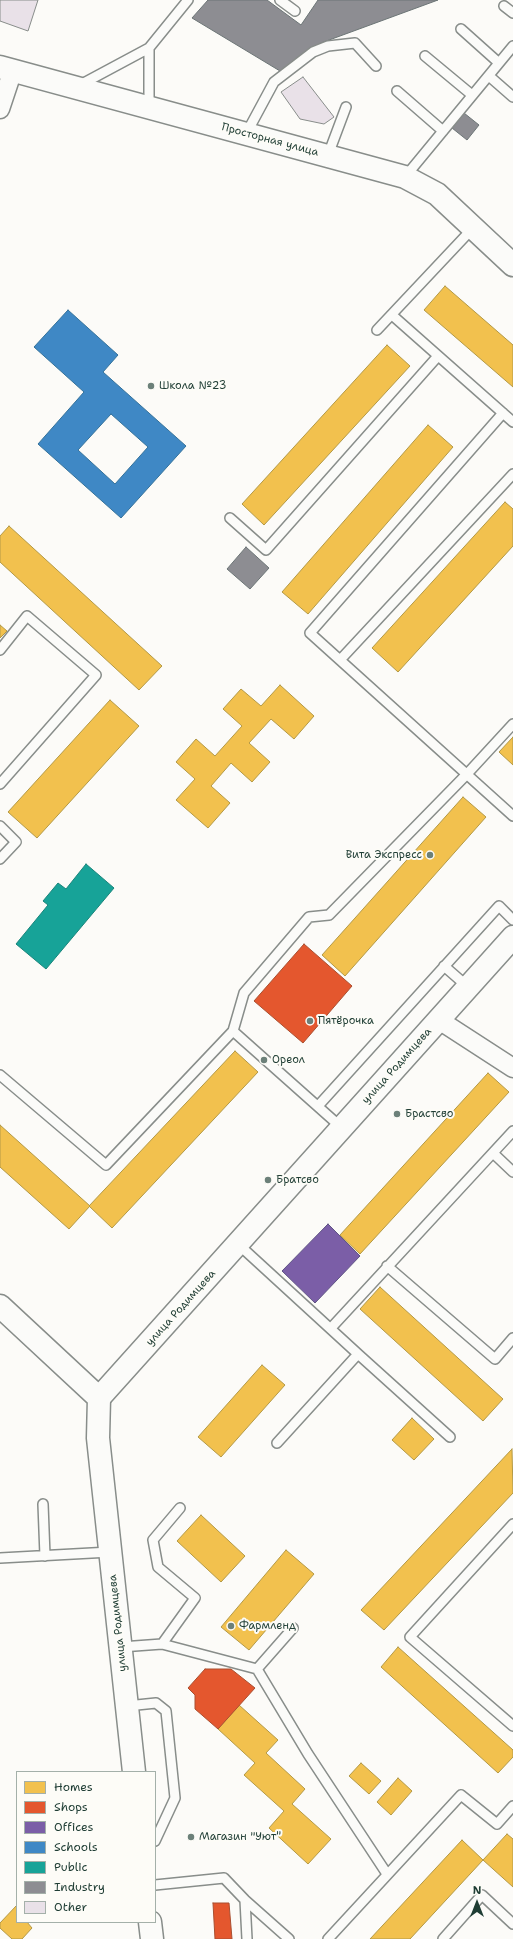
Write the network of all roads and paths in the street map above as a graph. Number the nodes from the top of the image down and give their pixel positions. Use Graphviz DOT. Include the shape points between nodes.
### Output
graph roads {
  1 [pos="188,0"];
  2 [pos="280,0"];
  3 [pos="504,6"];
  4 [pos="295,11"];
  5 [pos="513,13"];
  6 [pos="461,29"];
  7 [pos="513,46"];
  8 [pos="149,48"];
  9 [pos="424,56"];
  10 [pos="499,63"];
  11 [pos="376,66"];
  12 [pos="6,68"];
  13 [pos="489,76"];
  14 [pos="75,87"];
  15 [pos="397,91"];
  16 [pos="472,95"];
  17 [pos="513,97"];
  18 [pos="346,107"];
  19 [pos="149,108"];
  20 [pos="0,109"];
  21 [pos="443,131"];
  22 [pos="246,134"];
  23 [pos="328,155"];
  24 [pos="405,177"];
  25 [pos="473,228"];
  26 [pos="513,265"];
  27 [pos="392,315"];
  28 [pos="377,330"];
  29 [pos="438,356"];
  30 [pos="503,413"];
  31 [pos="513,422"];
  32 [pos="513,474"];
  33 [pos="230,518"];
  34 [pos="0,650"];
  35 [pos="340,660"];
  36 [pos="513,724"];
  37 [pos="467,774"];
  38 [pos="0,784"];
  39 [pos="513,816"];
  40 [pos="0,826"];
  41 [pos="0,859"];
  42 [pos="513,920"];
  43 [pos="513,937"];
  44 [pos="444,966"];
  45 [pos="468,987"];
  46 [pos="439,1020"];
  47 [pos="233,1031"];
  48 [pos="513,1068"];
  49 [pos="0,1075"];
  50 [pos="318,1106"];
  51 [pos="342,1128"];
  52 [pos="513,1130"];
  53 [pos="493,1153"];
  54 [pos="513,1172"];
  55 [pos="238,1244"];
  56 [pos="387,1266"];
  57 [pos="0,1306"];
  58 [pos="331,1328"];
  59 [pos="513,1338"];
  60 [pos="358,1354"];
  61 [pos="99,1398"];
  62 [pos="450,1437"];
  63 [pos="278,1444"];
  64 [pos="43,1504"];
  65 [pos="180,1508"];
  66 [pos="513,1524"];
  67 [pos="111,1552"];
  68 [pos="45,1556"];
  69 [pos="0,1558"];
  70 [pos="293,1628"];
  71 [pos="162,1644"];
  72 [pos="121,1647"];
  73 [pos="257,1669"];
  74 [pos="127,1706"];
  75 [pos="513,1726"];
  76 [pos="134,1771"];
  77 [pos="513,1806"];
  78 [pos="156,1840"];
  79 [pos="387,1874"];
  80 [pos="156,1885"];
  81 [pos="245,1900"];
  82 [pos="150,1923"];
  83 [pos="513,1924"];
  84 [pos="152,1939"];
  85 [pos="247,1939"];
  86 [pos="289,1939"];
  87 [pos="328,1939"];
  88 [pos="443,1939"];
  1 -- 8 [label="lane"];
  2 -- 4 [label="lane"];
  3 -- 5 [label="lane"];
  6 -- 10 [label="lane"];
  7 -- 10 [label="lane"];
  8 -- 14 [label="lane"];
  8 -- 19 [label="lane"];
  9 -- 16 [label="lane"];
  10 -- 13 [label="lane"];
  11 -- 22 [label="lane" via="355,43 328,46 313,52 274,82"];
  12 -- 14 [label="street, Просторная улица"];
  12 -- 20 [label="street"];
  13 -- 16 [label="lane"];
  13 -- 17 [label="lane"];
  14 -- 19 [label="street, Просторная улица"];
  15 -- 21 [label="lane"];
  16 -- 21 [label="lane"];
  18 -- 23 [label="lane"];
  19 -- 22 [label="street, Просторная улица"];
  21 -- 24 [label="lane"];
  22 -- 23 [label="street, Просторная улица"];
  23 -- 24 [label="street, Просторная улица"];
  24 -- 25 [label="street, Просторная улица" via="437,194"];
  25 -- 26 [label="street, Просторная улица"];
  25 -- 27 [label="lane"];
  27 -- 28 [label="lane"];
  27 -- 29 [label="lane"];
  29 -- 30 [label="lane"];
  29 -- 33 [label="lane" via="266,550"];
  30 -- 31 [label="lane"];
  30 -- 35 [label="lane" via="310,633"];
  32 -- 35 [label="lane"];
  34 -- 38 [label="lane" via="27,616 96,675"];
  35 -- 37 [label="lane"];
  36 -- 37 [label="lane"];
  37 -- 39 [label="lane"];
  37 -- 47 [label="lane" via="329,915 309,917 244,993"];
  40 -- 41 [label="lane" via="16,842"];
  42 -- 44 [label="lane" via="499,906"];
  43 -- 45 [label="street, улица Родимцева"];
  44 -- 45 [label="lane"];
  44 -- 50 [label="lane"];
  45 -- 46 [label="street, улица Родимцева"];
  46 -- 48 [label="street"];
  46 -- 51 [label="street, улица Родимцева"];
  47 -- 49 [label="lane" via="106,1165"];
  47 -- 50 [label="lane"];
  50 -- 51 [label="lane"];
  51 -- 55 [label="street, улица Родимцева"];
  52 -- 53 [label="lane"];
  53 -- 54 [label="lane"];
  53 -- 56 [label="lane"];
  55 -- 58 [label="lane"];
  55 -- 61 [label="street, улица Родимцева"];
  56 -- 58 [label="lane"];
  56 -- 59 [label="lane" via="495,1359"];
  57 -- 61 [label="street"];
  58 -- 60 [label="lane"];
  60 -- 62 [label="lane"];
  60 -- 63 [label="lane"];
  61 -- 67 [label="street, улица Родимцева" via="98,1438"];
  64 -- 68 [label="lane"];
  65 -- 71 [label="lane" via="153,1540 158,1567 195,1598"];
  66 -- 75 [label="lane" via="410,1637"];
  67 -- 68 [label="lane"];
  67 -- 72 [label="street, улица Родимцева"];
  68 -- 69 [label="lane"];
  70 -- 73 [label="lane"];
  71 -- 72 [label="lane"];
  71 -- 73 [label="lane"];
  72 -- 74 [label="street, улица Родимцева"];
  73 -- 79 [label="lane" via="308,1754"];
  74 -- 76 [label="street, улица Родимцева"];
  74 -- 78 [label="lane" via="156,1702 166,1712 175,1798"];
  77 -- 79 [label="lane" via="498,1824 461,1794"];
  79 -- 87 [label="lane"];
  80 -- 81 [label="lane" via="224,1878"];
  81 -- 85 [label="lane"];
  81 -- 86 [label="lane"];
  82 -- 84 [label="street"];
  83 -- 88 [label="lane" via="482,1895"];
}
